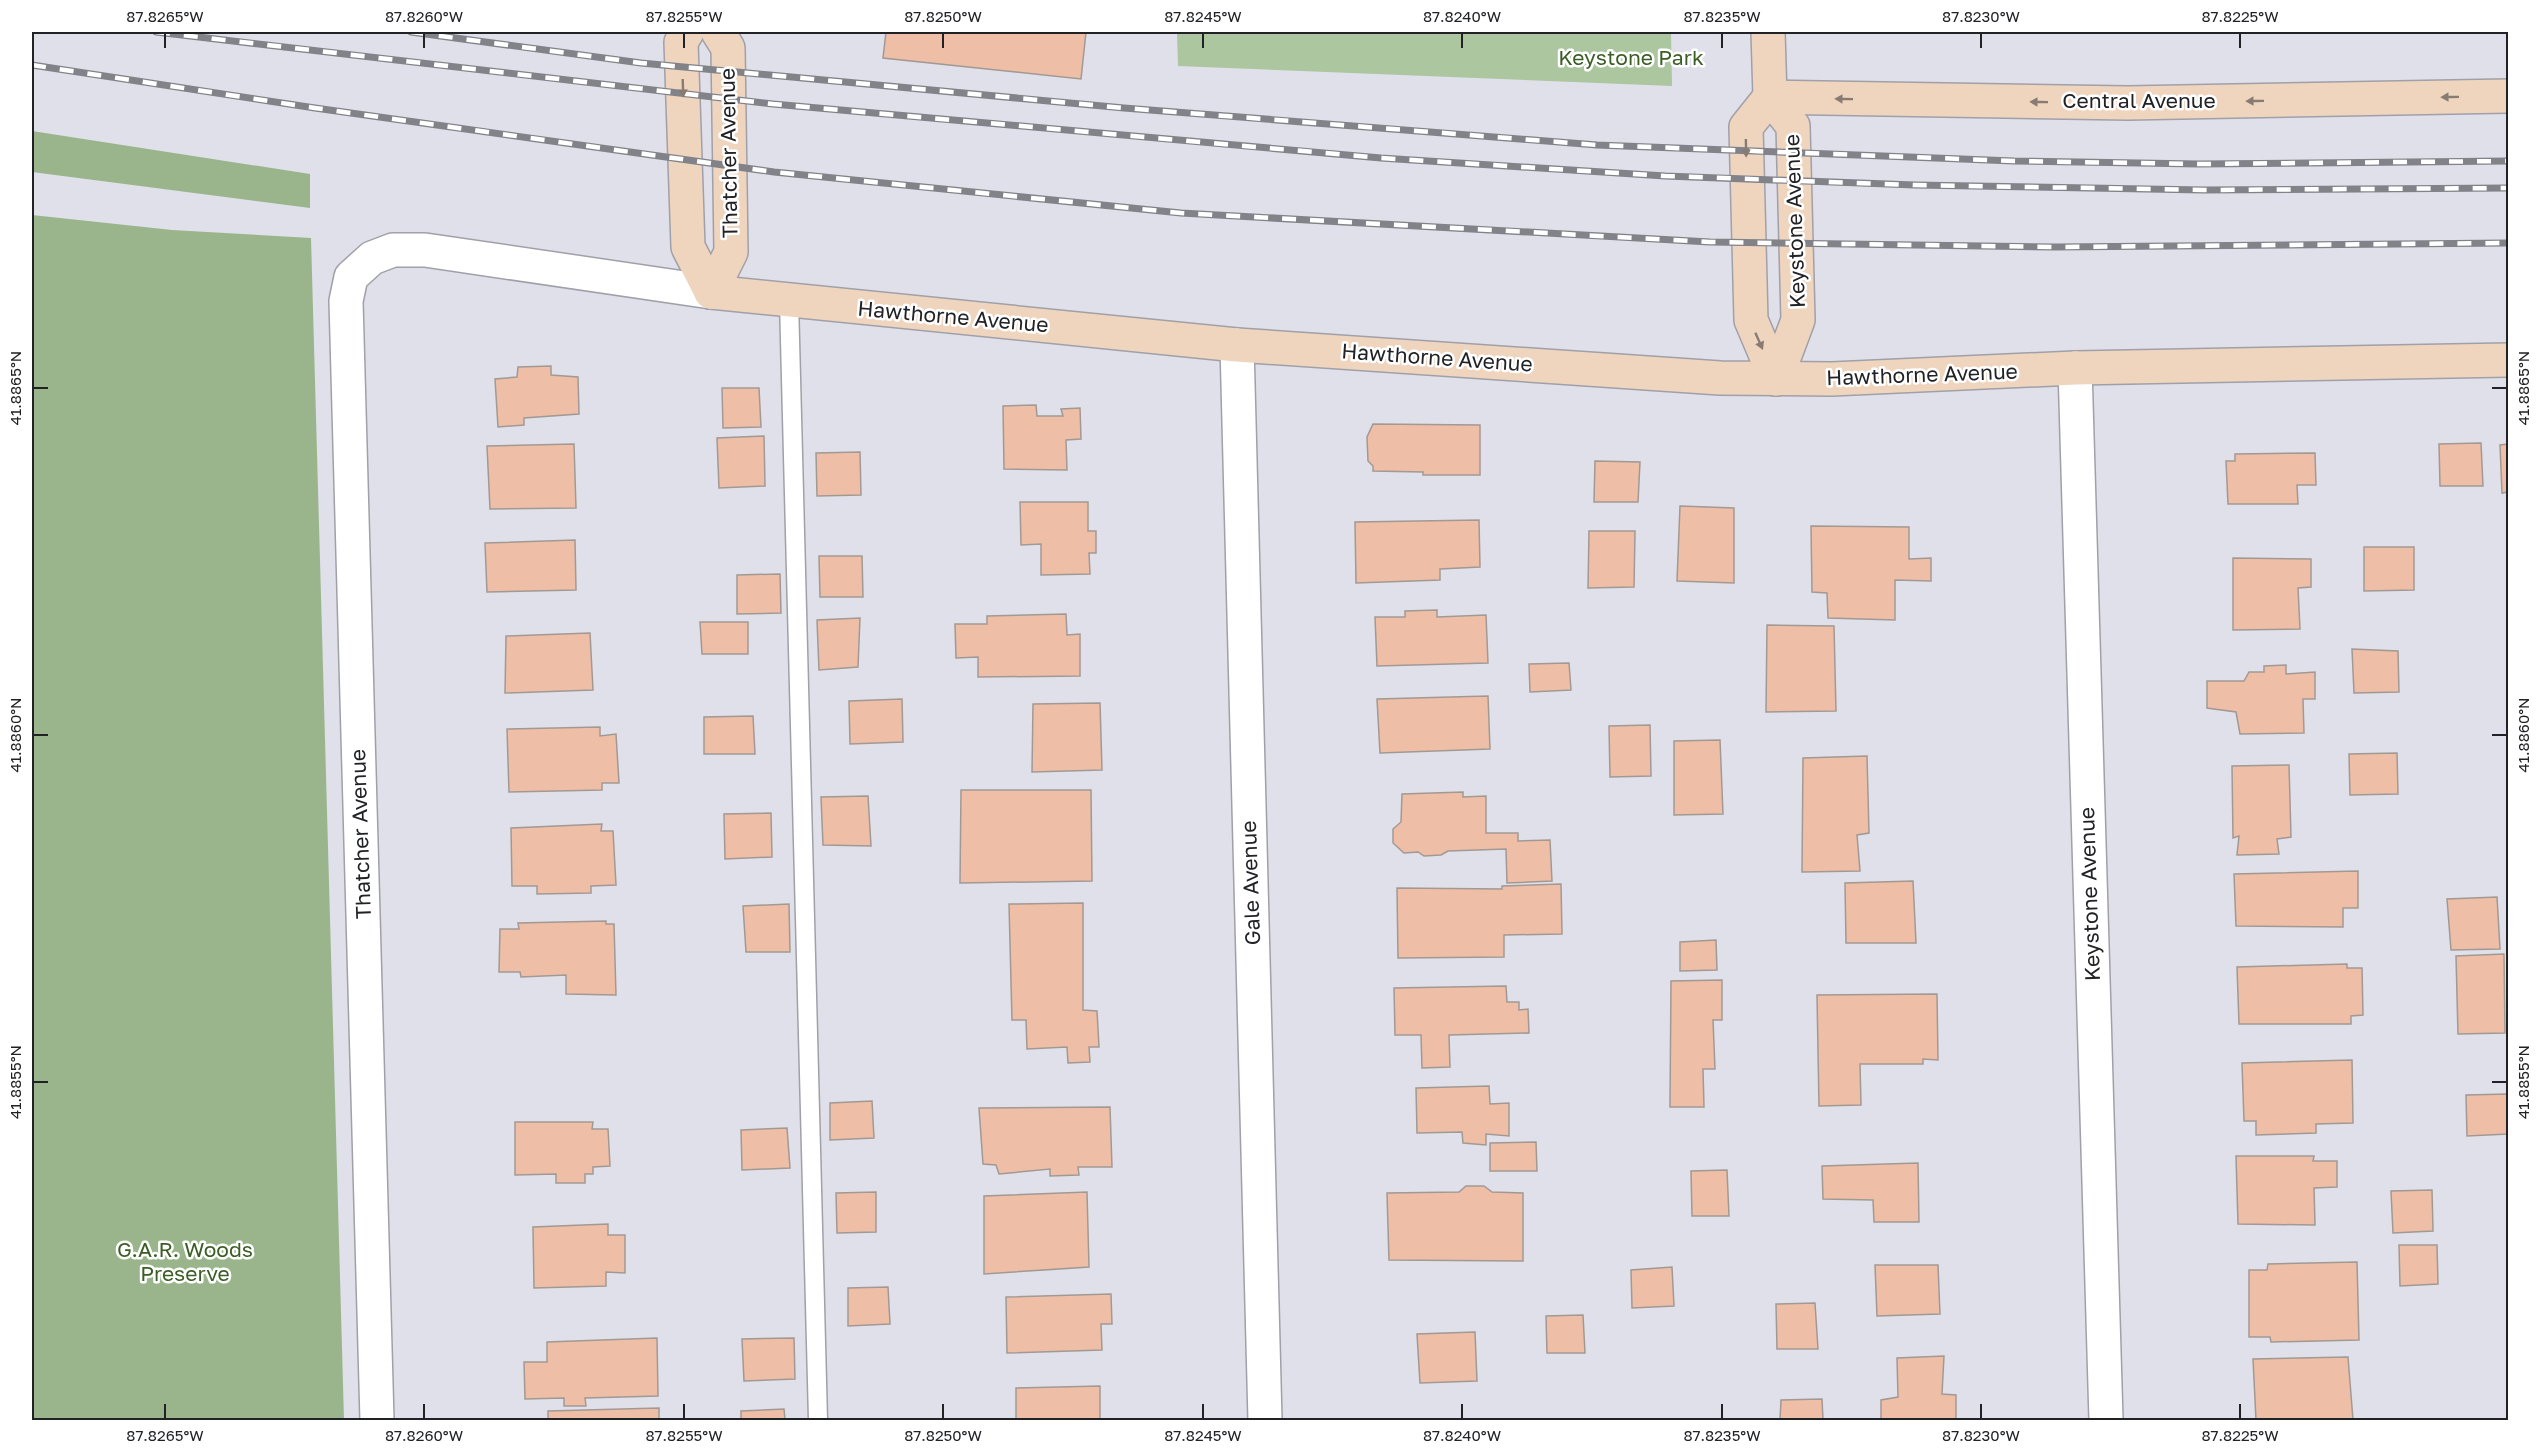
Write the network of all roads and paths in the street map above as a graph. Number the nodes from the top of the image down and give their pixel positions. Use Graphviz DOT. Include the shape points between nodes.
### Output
graph roads {
  1 [pos="687,32"];
  2 [pos="718,32"];
  3 [pos="1768,32"];
  4 [pos="2508,96"];
  5 [pos="1770,97"];
  6 [pos="372,258"];
  7 [pos="711,292"];
  8 [pos="789,301"];
  9 [pos="1237,345"];
  10 [pos="2508,360"];
  11 [pos="2075,368"];
  12 [pos="1776,379"];
  13 [pos="377,1420"];
  14 [pos="818,1420"];
  15 [pos="1265,1420"];
  16 [pos="2106,1420"];
  1 -- 7 [label="street, Thatcher Avenue, one-way" via="681,42 688,247"];
  2 -- 7 [label="street, Thatcher Avenue" via="728,48 731,252"];
  3 -- 5 [label="street"];
  4 -- 5 [label="street, Central Avenue, one-way" via="2128,103"];
  5 -- 12 [label="street, Keystone Avenue" via="1793,126 1798,320"];
  5 -- 12 [label="street, Keystone Avenue, one-way" via="1746,127 1750,320"];
  6 -- 7 [label="street, Hawthorne Avenue" via="393,250 425,250"];
  6 -- 13 [label="street, Thatcher Avenue" via="351,277 346,301"];
  7 -- 8 [label="street, Hawthorne Avenue"];
  8 -- 9 [label="street, Hawthorne Avenue"];
  8 -- 14 [label="lane"];
  9 -- 12 [label="street, Hawthorne Avenue"];
  9 -- 15 [label="street, Gale Avenue"];
  10 -- 11 [label="street, Hawthorne Avenue"];
  11 -- 12 [label="street, Hawthorne Avenue"];
  11 -- 16 [label="street, Keystone Avenue"];
}
